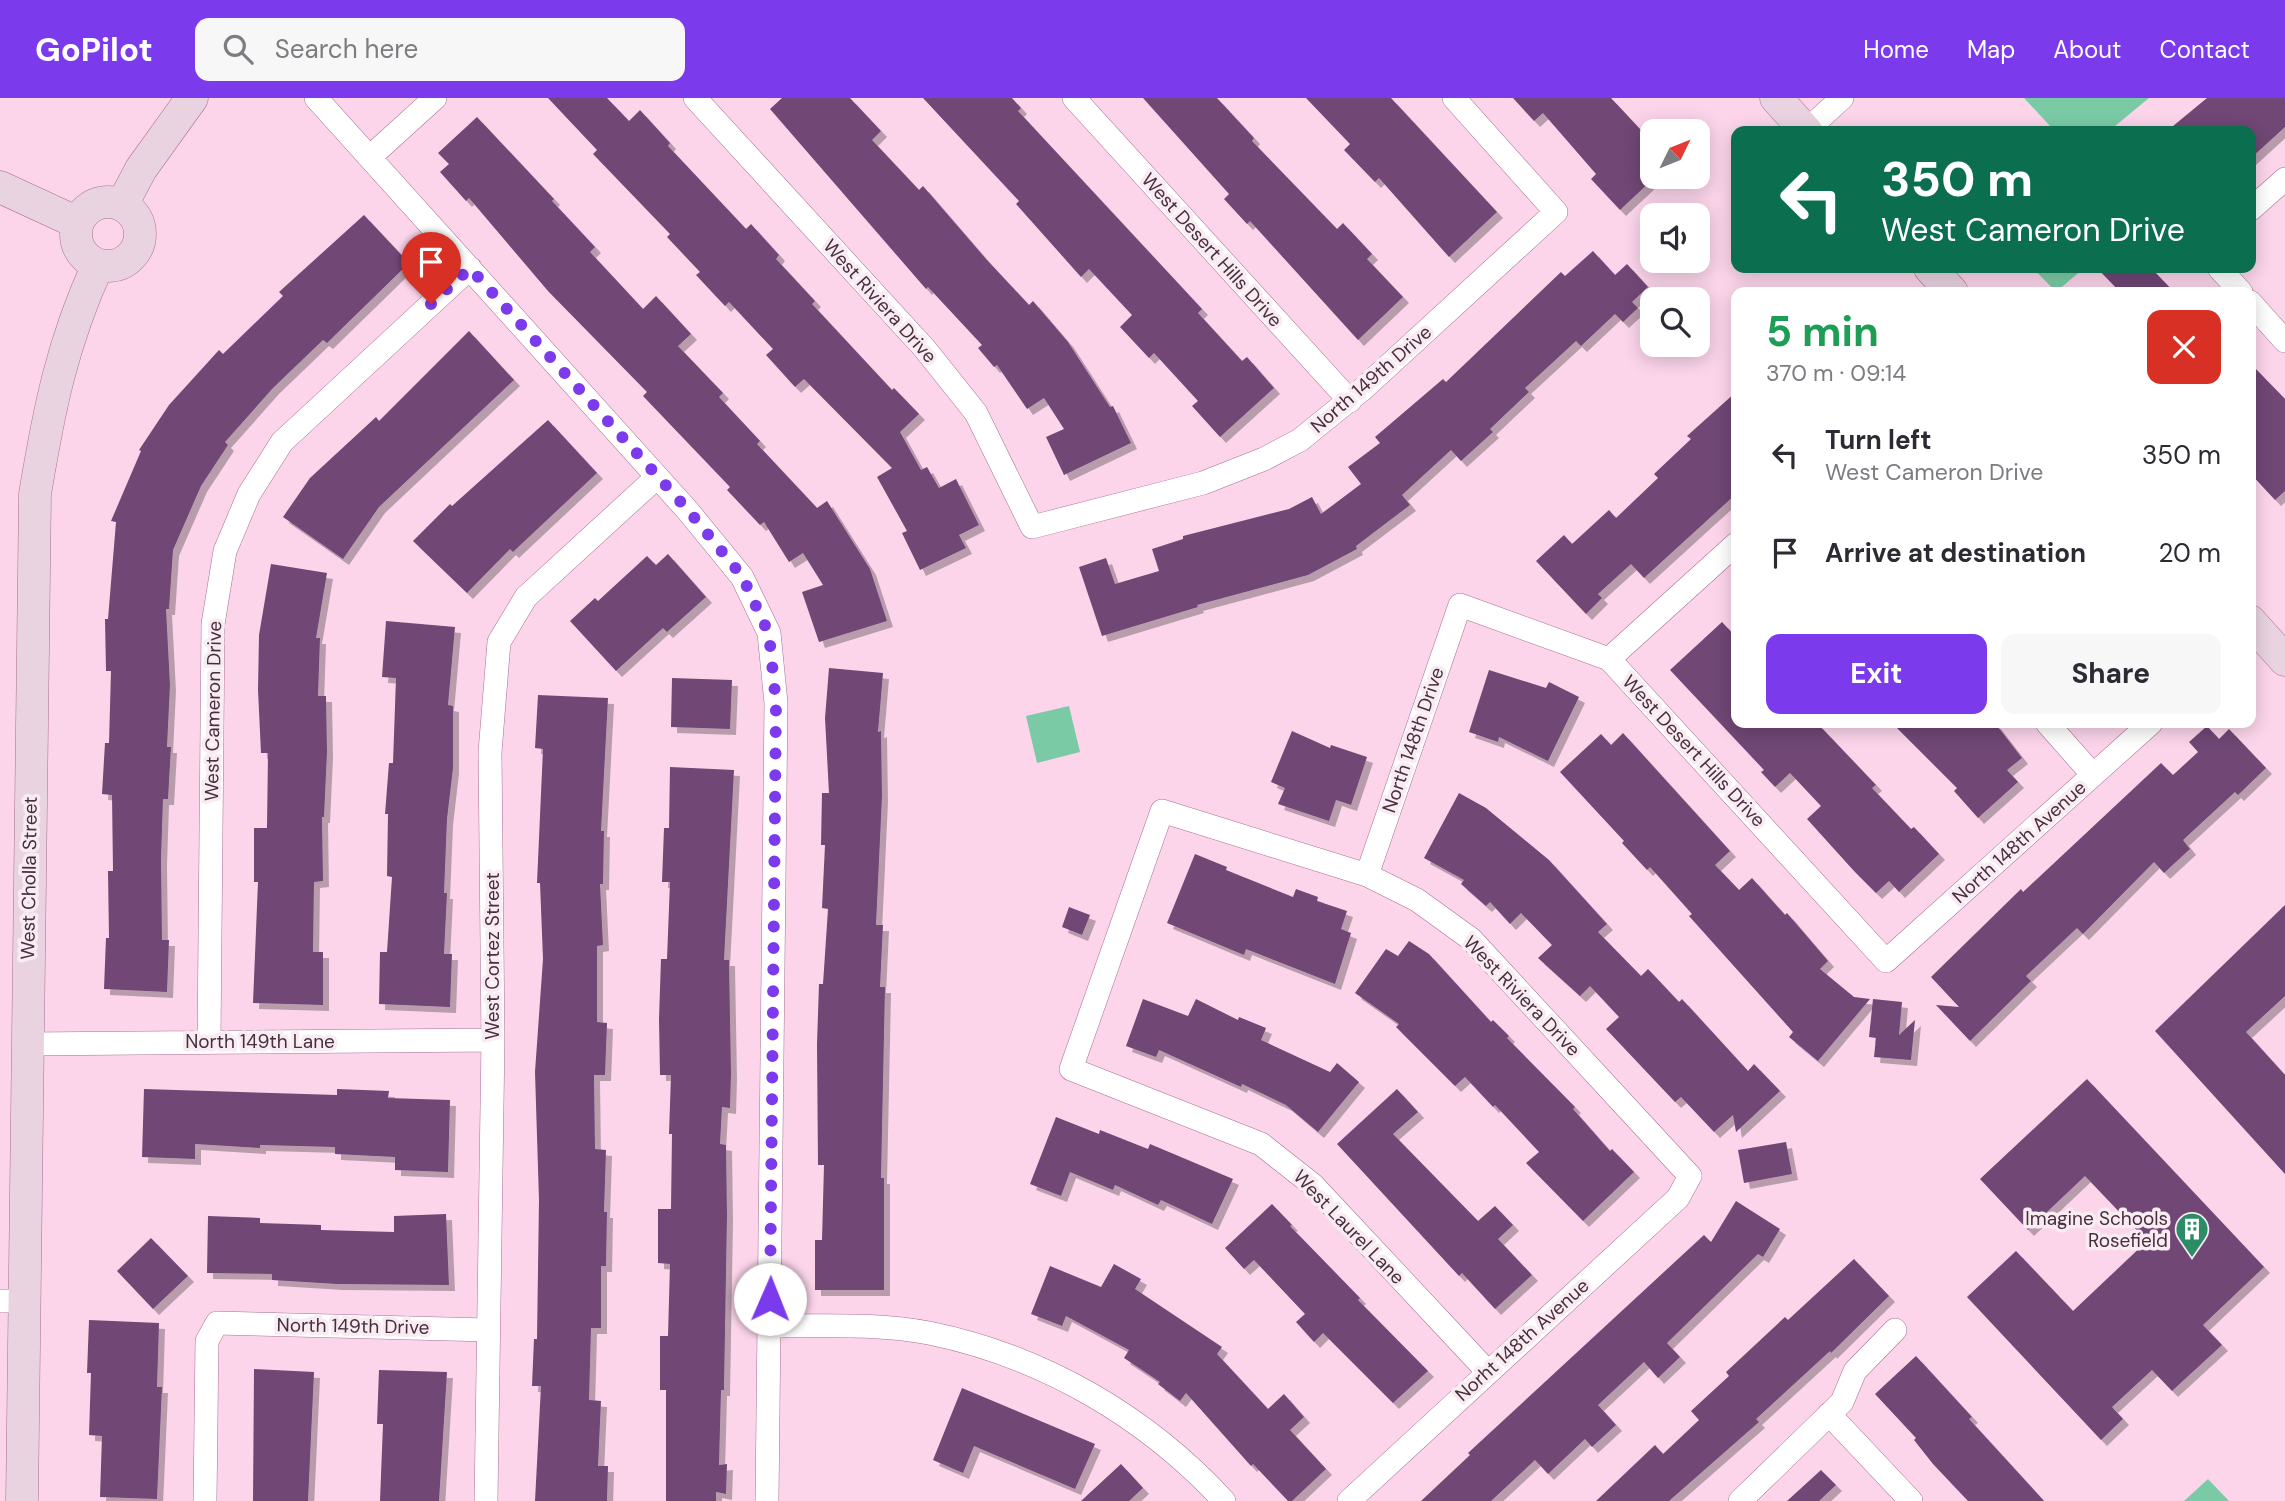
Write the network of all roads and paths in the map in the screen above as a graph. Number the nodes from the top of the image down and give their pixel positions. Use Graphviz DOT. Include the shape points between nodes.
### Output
graph roads {
  1 [pos="191,98"];
  2 [pos="316,98"];
  3 [pos="435,98"];
  4 [pos="695,98"];
  5 [pos="1074,98"];
  6 [pos="1454,98"];
  7 [pos="1776,98"];
  8 [pos="1842,98"];
  9 [pos="1801,126"];
  10 [pos="1811,126"];
  11 [pos="370,157"];
  12 [pos="2285,179"];
  13 [pos="0,187"];
  14 [pos="122,205"];
  15 [pos="2256,205"];
  16 [pos="78,223"];
  17 [pos="99,265"];
  18 [pos="470,268"];
  19 [pos="1935,273"];
  20 [pos="2224,273"];
  21 [pos="1947,287"];
  22 [pos="2236,287"];
  23 [pos="2256,309"];
  24 [pos="2285,341"];
  25 [pos="1350,401"];
  26 [pos="657,477"];
  27 [pos="1032,527"];
  28 [pos="1731,549"];
  29 [pos="1460,605"];
  30 [pos="2256,631"];
  31 [pos="1609,659"];
  32 [pos="2285,660"];
  33 [pos="2051,728"];
  34 [pos="2145,728"];
  35 [pos="2093,775"];
  36 [pos="1367,875"];
  37 [pos="1886,961"];
  38 [pos="493,1040"];
  39 [pos="209,1041"];
  40 [pos="27,1044"];
  41 [pos="1071,1069"];
  42 [pos="1690,1175"];
  43 [pos="12,1301"];
  44 [pos="770,1326"];
  45 [pos="488,1330"];
  46 [pos="1895,1331"];
  47 [pos="1487,1371"];
  48 [pos="1829,1414"];
  49 [pos="22,1501"];
  50 [pos="205,1501"];
  51 [pos="486,1501"];
  52 [pos="766,1501"];
  53 [pos="1224,1501"];
  54 [pos="1349,1501"];
  55 [pos="1740,1501"];
  56 [pos="1911,1501"];
  1 -- 14 [label="street" via="141,169"];
  2 -- 11 [label="street"];
  3 -- 11 [label="street"];
  4 -- 27 [label="street, West Riviera Drive" via="925,349 976,413"];
  5 -- 25 [label="street, West Desert Hills Drive"];
  6 -- 25 [label="street, North 149th Drive" via="1556,212"];
  7 -- 9 [label="street"];
  8 -- 10 [label="street"];
  11 -- 18 [label="street"];
  12 -- 15 [label="street"];
  13 -- 16 [label="street"];
  14 -- 16 [label="street" via="101,202 91,206"];
  14 -- 17 [label="street" via="137,220 140,240 129,259"];
  16 -- 17 [label="street" via="77,243 82,253"];
  17 -- 40 [label="street, West Cholla Street" via="78,309 52,392 35,495"];
  18 -- 26 [label="street"];
  18 -- 39 [label="street, West Cameron Drive" via="282,442 250,494 225,551 213,624"];
  19 -- 21 [label="street"];
  20 -- 22 [label="street"];
  23 -- 24 [label="street"];
  25 -- 27 [label="street, North 149th Drive" via="1300,440 1264,459 1203,483"];
  26 -- 38 [label="street, West Cortez Street" via="526,597 499,642 490,752"];
  26 -- 44 [label="street" via="742,576 769,634 776,703"];
  28 -- 31 [label="street"];
  29 -- 31 [label="street, West Desert Hills Drive"];
  29 -- 36 [label="street, North 148th Drive"];
  30 -- 32 [label="street"];
  31 -- 37 [label="street, West Desert Hills Drive"];
  33 -- 35 [label="street"];
  34 -- 35 [label="street, North 148th Avenue"];
  35 -- 37 [label="street, North 148th Avenue"];
  36 -- 41 [label="street, West Riviera Drive" via="1162,811"];
  36 -- 42 [label="street, West Riviera Drive" via="1417,900 1471,939"];
  38 -- 39 [label="street, North 149th Lane"];
  38 -- 45 [label="street, West Cortez Street"];
  39 -- 40 [label="street, North 149th Lane"];
  40 -- 43 [label="street, West Cholla Street"];
  41 -- 47 [label="street, West Laurel Lane" via="1261,1144 1313,1185"];
  42 -- 47 [label="street, Norht 148th Avenue" via="1678,1198"];
  43 -- 49 [label="street, West Cholla Street"];
  44 -- 52 [label="street"];
  44 -- 53 [label="street" via="928,1333 1000,1351 1068,1381 1135,1420"];
  45 -- 50 [label="street, North 149th Drive" via="217,1323 207,1341"];
  45 -- 51 [label="street, West Cortez Street"];
  46 -- 48 [label="street" via="1855,1371 1842,1402"];
  47 -- 54 [label="street, Norht 148th Avenue"];
  48 -- 55 [label="street"];
  48 -- 56 [label="street"];
}
